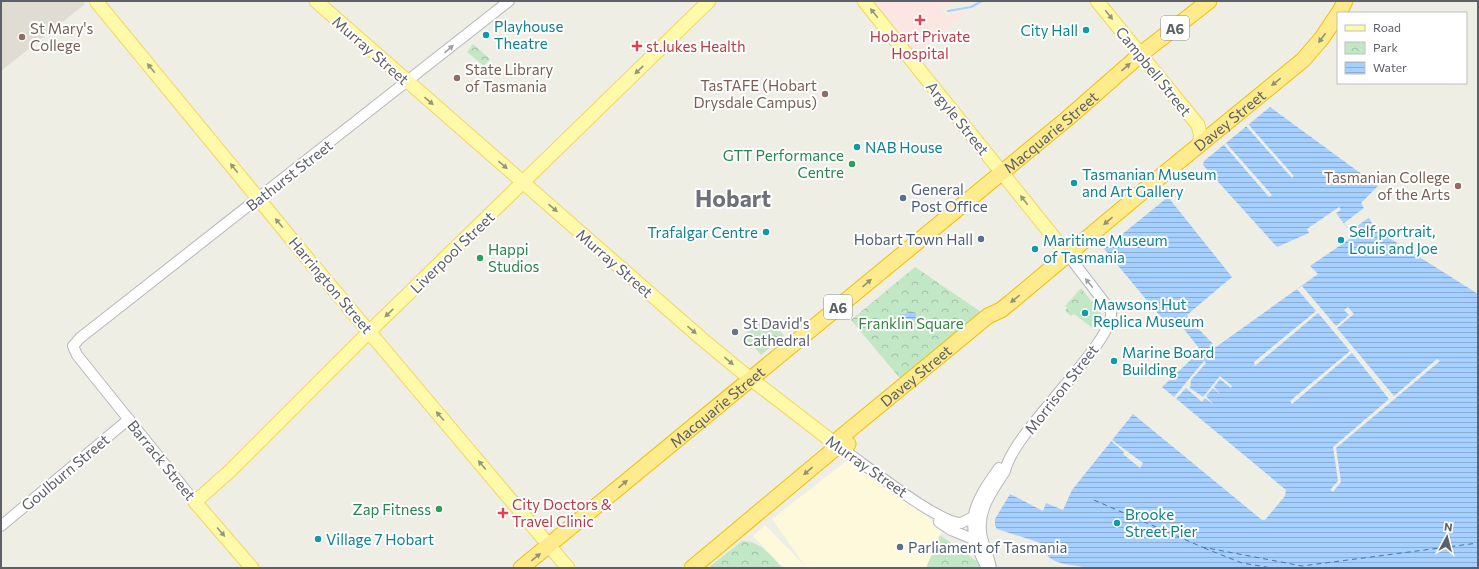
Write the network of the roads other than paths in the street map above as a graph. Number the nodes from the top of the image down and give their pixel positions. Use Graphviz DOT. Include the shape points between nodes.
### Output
graph roads {
  1 [pos="96,1"];
  2 [pos="316,1"];
  3 [pos="509,1"];
  4 [pos="709,1"];
  5 [pos="864,1"];
  6 [pos="1097,1"];
  7 [pos="1209,1"];
  8 [pos="1345,1"];
  9 [pos="1339,12"];
  10 [pos="1337,16"];
  11 [pos="1141,54"];
  12 [pos="407,82"];
  13 [pos="1198,145"];
  14 [pos="1002,172"];
  15 [pos="523,183"];
  16 [pos="259,198"];
  17 [pos="1068,255"];
  18 [pos="1110,310"];
  19 [pos="370,331"];
  20 [pos="73,350"];
  21 [pos="750,378"];
  22 [pos="129,419"];
  23 [pos="838,446"];
  24 [pos="1005,466"];
  25 [pos="195,502"];
  26 [pos="926,509"];
  27 [pos="973,517"];
  28 [pos="1,526"];
  29 [pos="980,542"];
  30 [pos="550,545"];
  31 [pos="252,568"];
  32 [pos="521,568"];
  33 [pos="568,568"];
  34 [pos="692,568"];
  35 [pos="987,568"];
  36 [pos="991,568"];
  16 -- 1 [label="main road, Harrington Street, one-way"];
  2 -- 12 [label="main road, Murray Street"];
  12 -- 3 [label="street, Bathurst Street, one-way"];
  4 -- 15 [label="main road, Liverpool Street, one-way"];
  14 -- 5 [label="main road, Argyle Street, one-way"];
  6 -- 11 [label="main road, Campbell Street, one-way"];
  7 -- 11 [label="highway, Macquarie Street / A6"];
  8 -- 9 [label="highway, Davey Street"];
  10 -- 13 [label="highway, Davey Street, one-way" via="1303,60"];
  11 -- 13 [label="main road, Campbell Street" via="1198,125 1201,137"];
  14 -- 11 [label="highway, Macquarie Street / A6, one-way"];
  12 -- 15 [label="main road, Murray Street, one-way"];
  12 -- 16 [label="street, Bathurst Street"];
  13 -- 17 [label="highway, Davey Street, one-way"];
  17 -- 14 [label="main road, Argyle Street, one-way"];
  21 -- 14 [label="highway, Macquarie Street / A6, one-way"];
  15 -- 19 [label="main road, Liverpool Street, one-way"];
  15 -- 21 [label="main road, Murray Street, one-way"];
  19 -- 16 [label="main road, Harrington Street, one-way"];
  16 -- 20 [label="street, Bathurst Street" via="80,338 72,346"];
  18 -- 17 [label="street, Argyle Street, one-way"];
  17 -- 23 [label="highway, Davey Street, one-way" via="1001,310 988,316 841,436"];
  18 -- 24 [label="street, Morrison Street" via="1112,316 1108,327 1018,445"];
  19 -- 25 [label="main road, Liverpool Street" via="230,471"];
  30 -- 19 [label="main road, Harrington Street, one-way"];
  20 -- 22 [label="street, Barrack Street"];
  21 -- 23 [label="main road, Murray Street"];
  30 -- 21 [label="highway, Macquarie Street / A6, one-way"];
  22 -- 25 [label="street, Barrack Street"];
  22 -- 28 [label="street, Goulburn Street"];
  23 -- 26 [label="street, Murray Street"];
  23 -- 34 [label="highway, Davey Street, one-way"];
  24 -- 27 [label="street, Morrison Street" via="999,468 980,496"];
  24 -- 29 [label="street, Morrison Street" via="1005,471 983,509"];
  25 -- 31 [label="main road, Barrack Street, one-way"];
  26 -- 27 [label="street, Murray Street" via="956,523 964,523"];
  26 -- 29 [label="street, Murray Street" via="946,527"];
  27 -- 29 [label="street, Morrison Street"];
  29 -- 35 [label="street, Morrison Street"];
  29 -- 36 [label="street, Morrison Street"];
  32 -- 30 [label="highway, Macquarie Street / A6, one-way"];
  30 -- 33 [label="main road, Harrington Street"];
}
